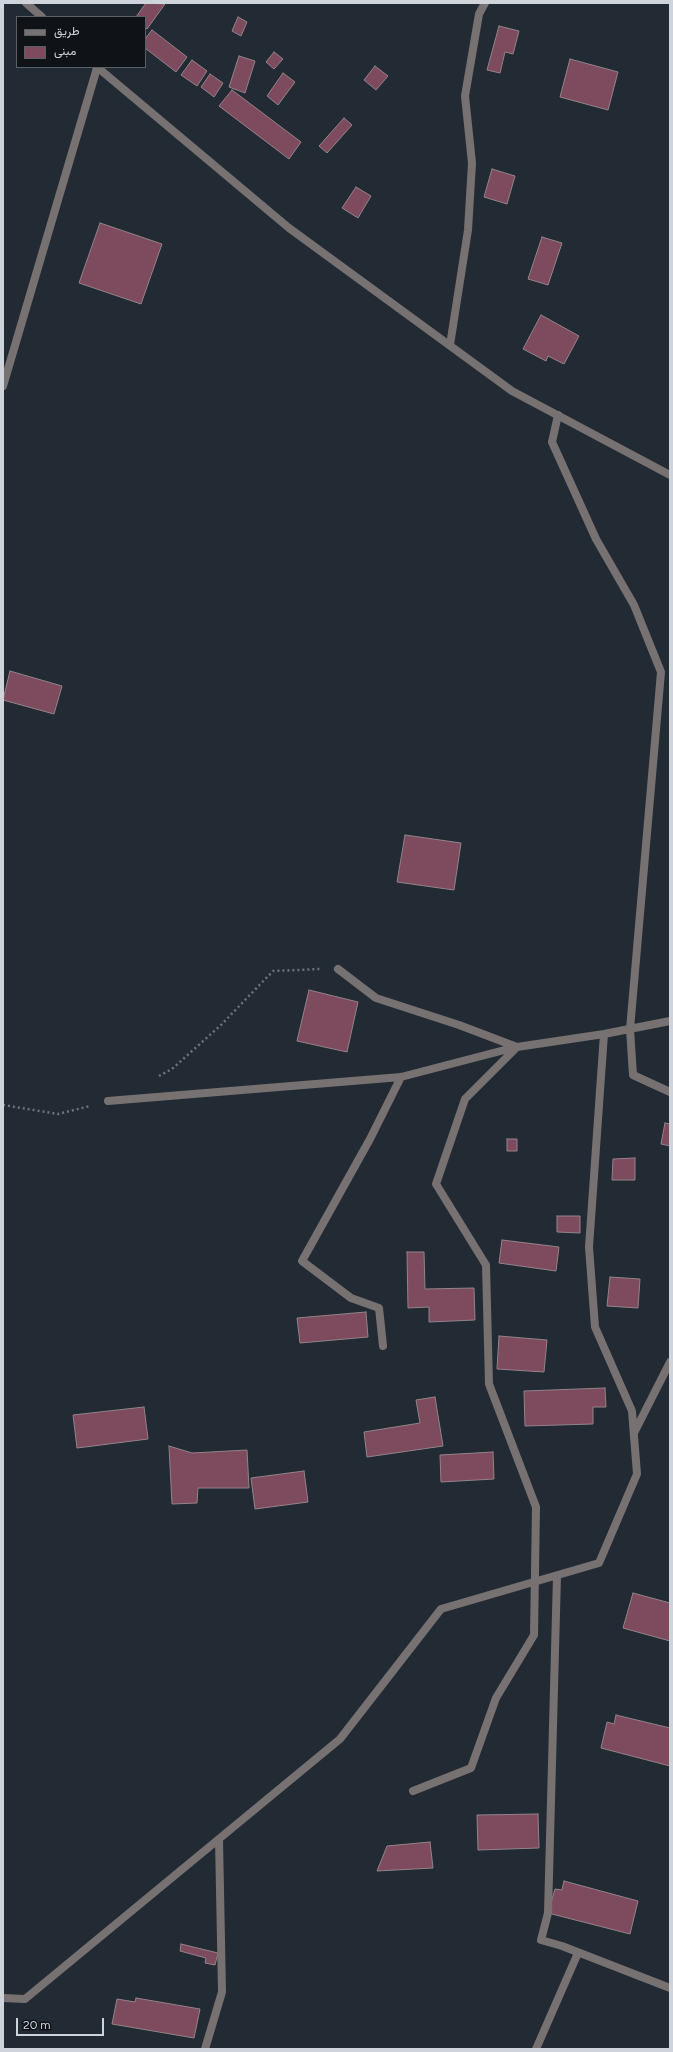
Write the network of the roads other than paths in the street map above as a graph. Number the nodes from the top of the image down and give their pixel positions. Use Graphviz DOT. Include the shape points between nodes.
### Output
graph roads {
  1 [pos="26,3"];
  2 [pos="485,3"];
  3 [pos="41,16"];
  4 [pos="97,68"];
  5 [pos="98,68"];
  6 [pos="450,345"];
  7 [pos="3,386"];
  8 [pos="558,415"];
  9 [pos="670,475"];
  10 [pos="338,968"];
  11 [pos="670,1021"];
  12 [pos="630,1029"];
  13 [pos="604,1034"];
  14 [pos="517,1047"];
  15 [pos="401,1077"];
  16 [pos="670,1092"];
  17 [pos="108,1102"];
  18 [pos="383,1346"];
  19 [pos="670,1362"];
  20 [pos="633,1434"];
  21 [pos="557,1576"];
  22 [pos="535,1582"];
  23 [pos="413,1791"];
  24 [pos="219,1839"];
  25 [pos="578,1953"];
  26 [pos="670,1988"];
  27 [pos="3,1998"];
  28 [pos="205,2049"];
  29 [pos="536,2049"];
  1 -- 3 [label="street"];
  2 -- 6 [label="street" via="479,14 465,96 472,163 468,230"];
  4 -- 7 [label="street"];
  5 -- 6 [label="street" via="289,228"];
  6 -- 8 [label="street" via="512,391"];
  8 -- 9 [label="street"];
  8 -- 12 [label="street" via="552,442 596,539 634,605 661,672"];
  10 -- 14 [label="street" via="376,998"];
  11 -- 12 [label="street"];
  12 -- 13 [label="street"];
  12 -- 16 [label="street" via="633,1075"];
  13 -- 14 [label="street"];
  13 -- 20 [label="street" via="590,1255 595,1328 632,1411"];
  14 -- 15 [label="street"];
  14 -- 22 [label="street" via="465,1100 436,1184 486,1265 489,1384 536,1507"];
  15 -- 17 [label="street"];
  15 -- 18 [label="street" via="370,1139 302,1261 351,1298 379,1308"];
  19 -- 20 [label="street"];
  20 -- 21 [label="street" via="637,1474 599,1563"];
  21 -- 22 [label="street"];
  21 -- 25 [label="street" via="548,1913 541,1940"];
  22 -- 23 [label="street" via="534,1635 496,1698 471,1768"];
  22 -- 24 [label="street" via="441,1609 340,1739"];
  24 -- 27 [label="street" via="25,1999"];
  24 -- 28 [label="street" via="222,1992"];
  25 -- 26 [label="street"];
  25 -- 29 [label="street"];
}
